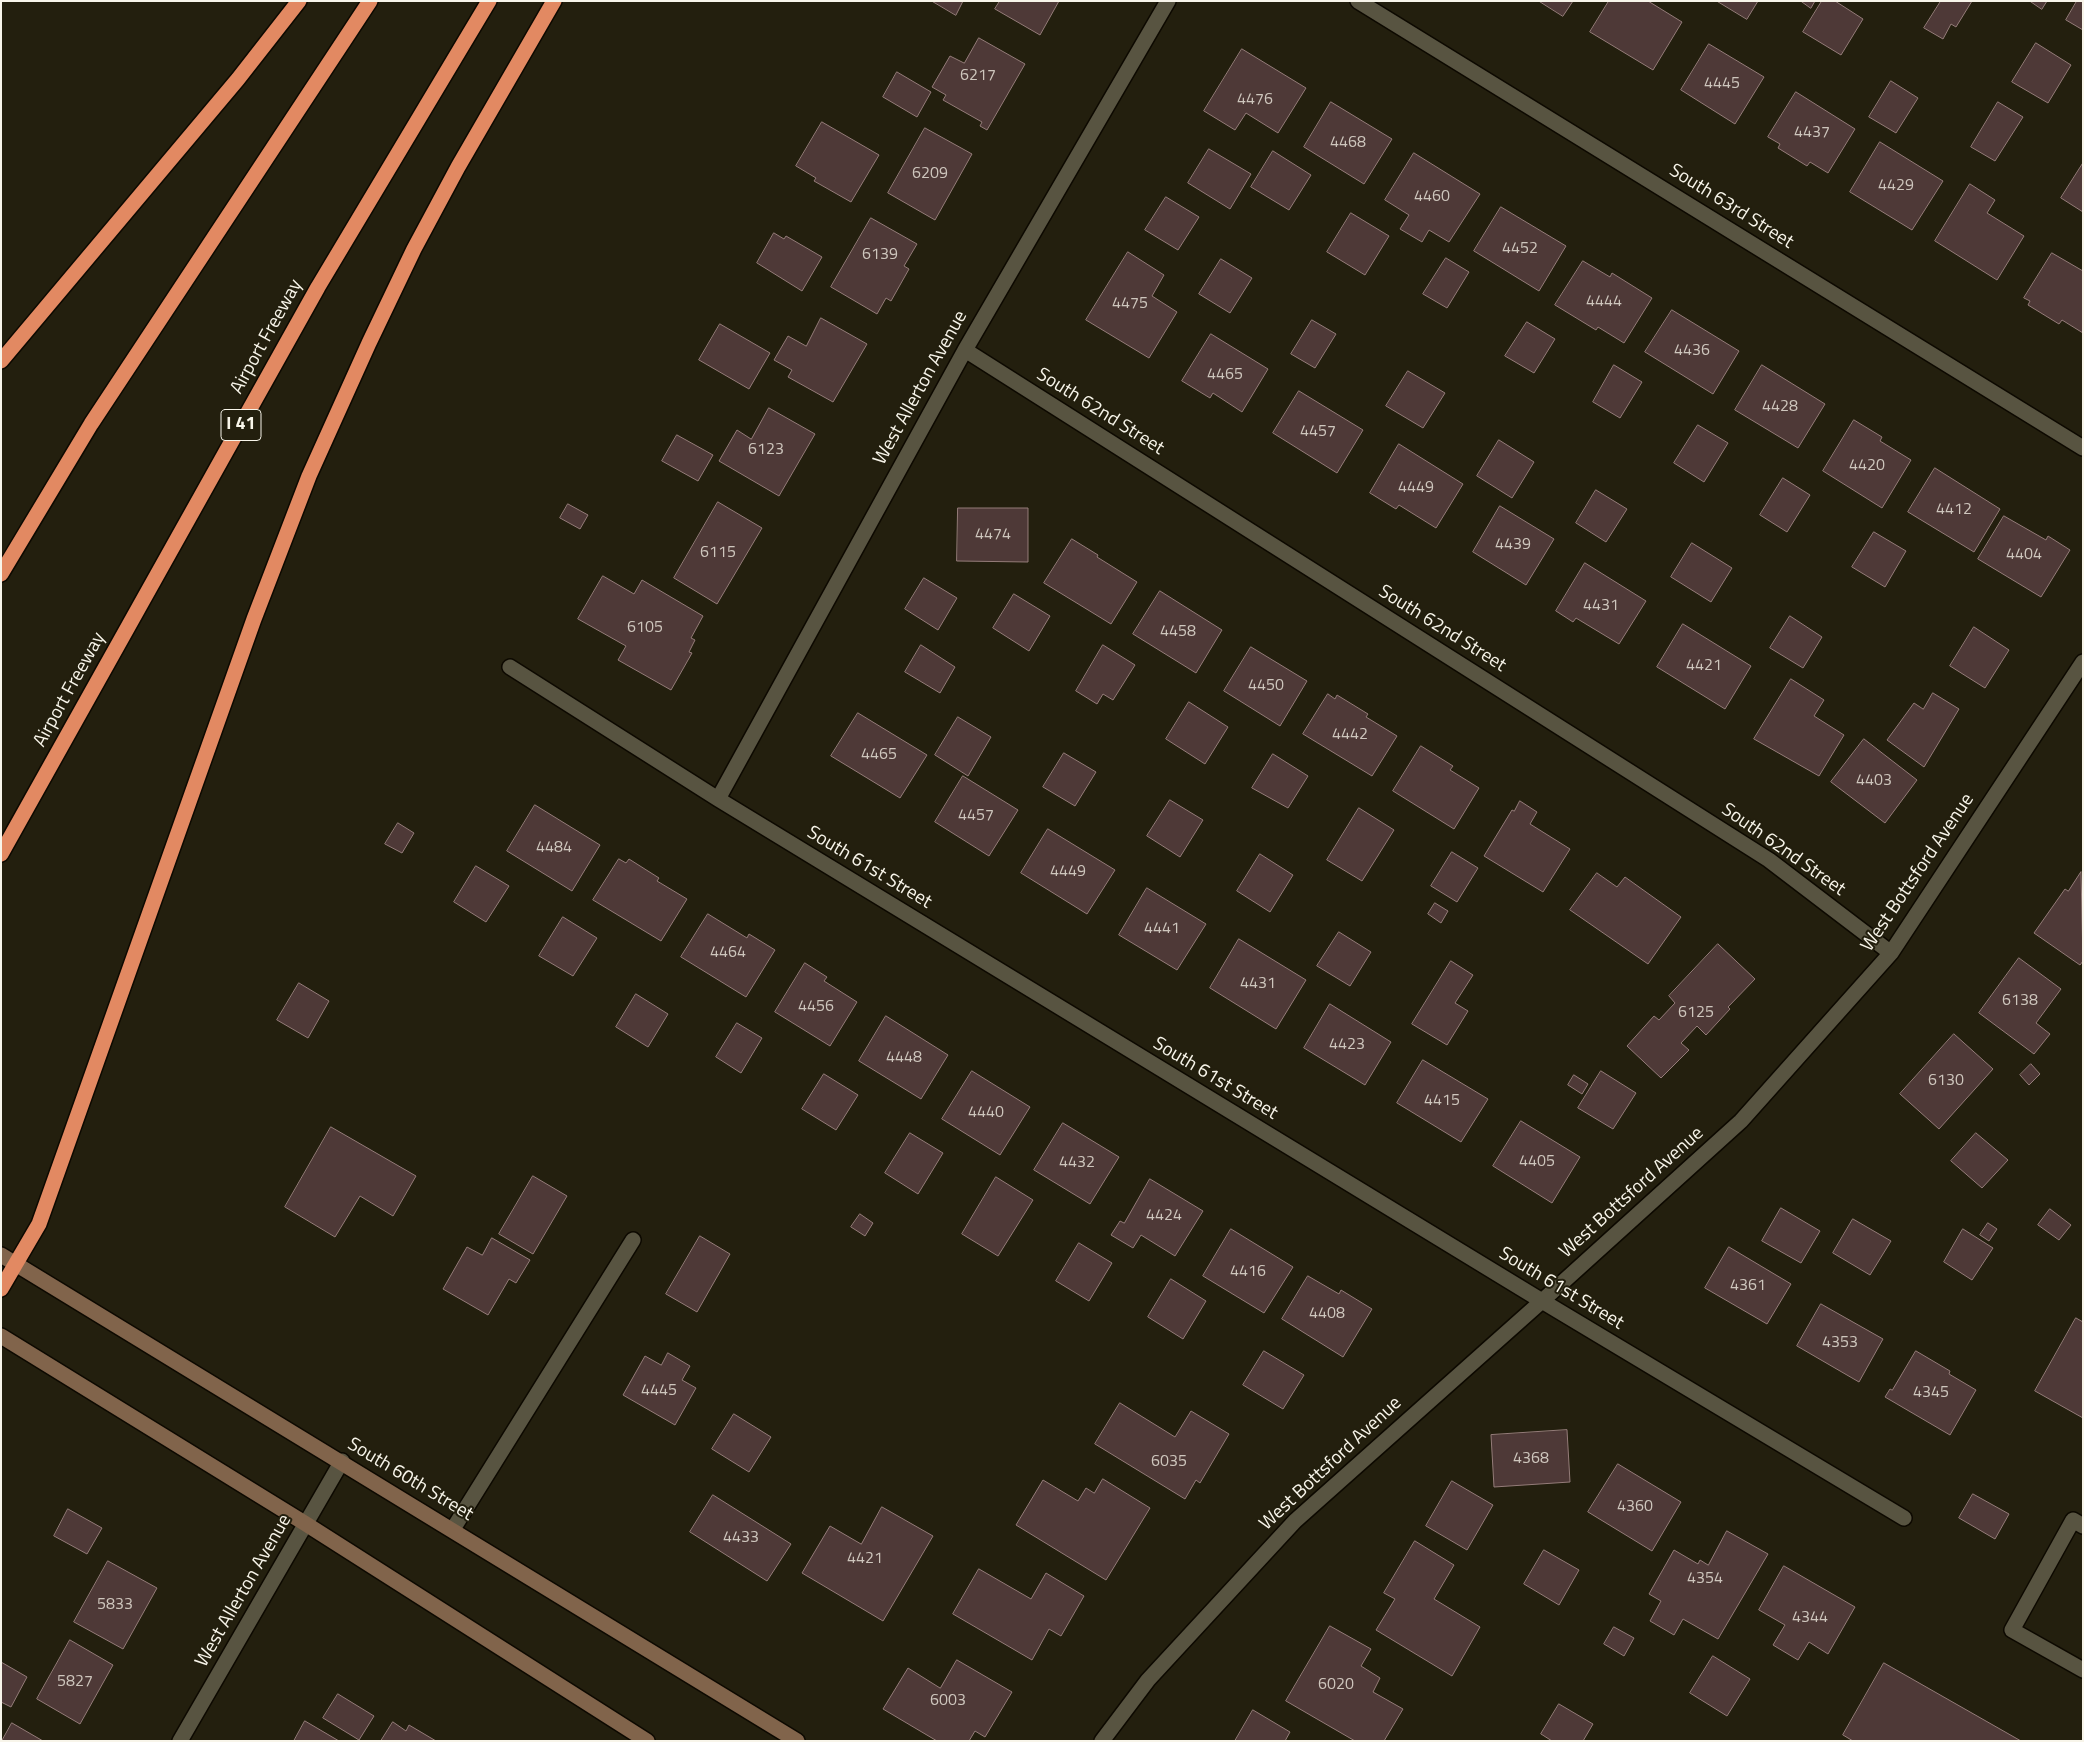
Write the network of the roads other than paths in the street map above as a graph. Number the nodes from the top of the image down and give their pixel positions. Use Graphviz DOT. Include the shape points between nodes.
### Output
graph roads {
  1 [pos="299,1"];
  2 [pos="370,1"];
  3 [pos="489,1"];
  4 [pos="554,1"];
  5 [pos="1168,1"];
  6 [pos="1358,1"];
  7 [pos="965,350"];
  8 [pos="1,361"];
  9 [pos="2083,448"];
  10 [pos="1,574"];
  11 [pos="2083,662"];
  12 [pos="510,667"];
  13 [pos="718,799"];
  14 [pos="1,854"];
  15 [pos="1891,953"];
  16 [pos="633,1240"];
  17 [pos="1,1255"];
  18 [pos="16,1264"];
  19 [pos="1,1289"];
  20 [pos="1542,1301"];
  21 [pos="1,1336"];
  22 [pos="342,1461"];
  23 [pos="1904,1518"];
  24 [pos="306,1524"];
  25 [pos="2083,1526"];
  26 [pos="453,1529"];
  27 [pos="2083,1670"];
  28 [pos="180,1741"];
  29 [pos="647,1741"];
  30 [pos="797,1741"];
  31 [pos="1102,1741"];
  1 -- 8 [label="highway" via="238,79"];
  2 -- 10 [label="highway" via="91,424"];
  3 -- 14 [label="highway, Airport Freeway / I 41" via="318,287"];
  4 -- 18 [label="highway" via="414,249 309,476 254,618 39,1224"];
  5 -- 7 [label="street, West Allerton Avenue"];
  6 -- 9 [label="street, South 63rd Street"];
  7 -- 13 [label="street, West Allerton Avenue"];
  7 -- 15 [label="street, South 62nd Street" via="1769,860"];
  11 -- 15 [label="street, West Bottsford Avenue"];
  12 -- 13 [label="street, South 61st Street"];
  13 -- 20 [label="street, South 61st Street"];
  15 -- 20 [label="street, West Bottsford Avenue" via="1740,1121"];
  16 -- 26 [label="street"];
  17 -- 18 [label="main road, South 60th Street"];
  18 -- 19 [label="highway"];
  18 -- 22 [label="main road, South 60th Street"];
  20 -- 23 [label="street, South 61st Street"];
  20 -- 31 [label="street, West Bottsford Avenue" via="1295,1521 1148,1680"];
  21 -- 24 [label="main road"];
  22 -- 24 [label="street, West Allerton Avenue"];
  22 -- 26 [label="main road, South 60th Street"];
  24 -- 28 [label="street, West Allerton Avenue"];
  24 -- 29 [label="main road"];
  25 -- 27 [label="street" via="2073,1520 2012,1630"];
  26 -- 30 [label="main road, South 60th Street"];
}
